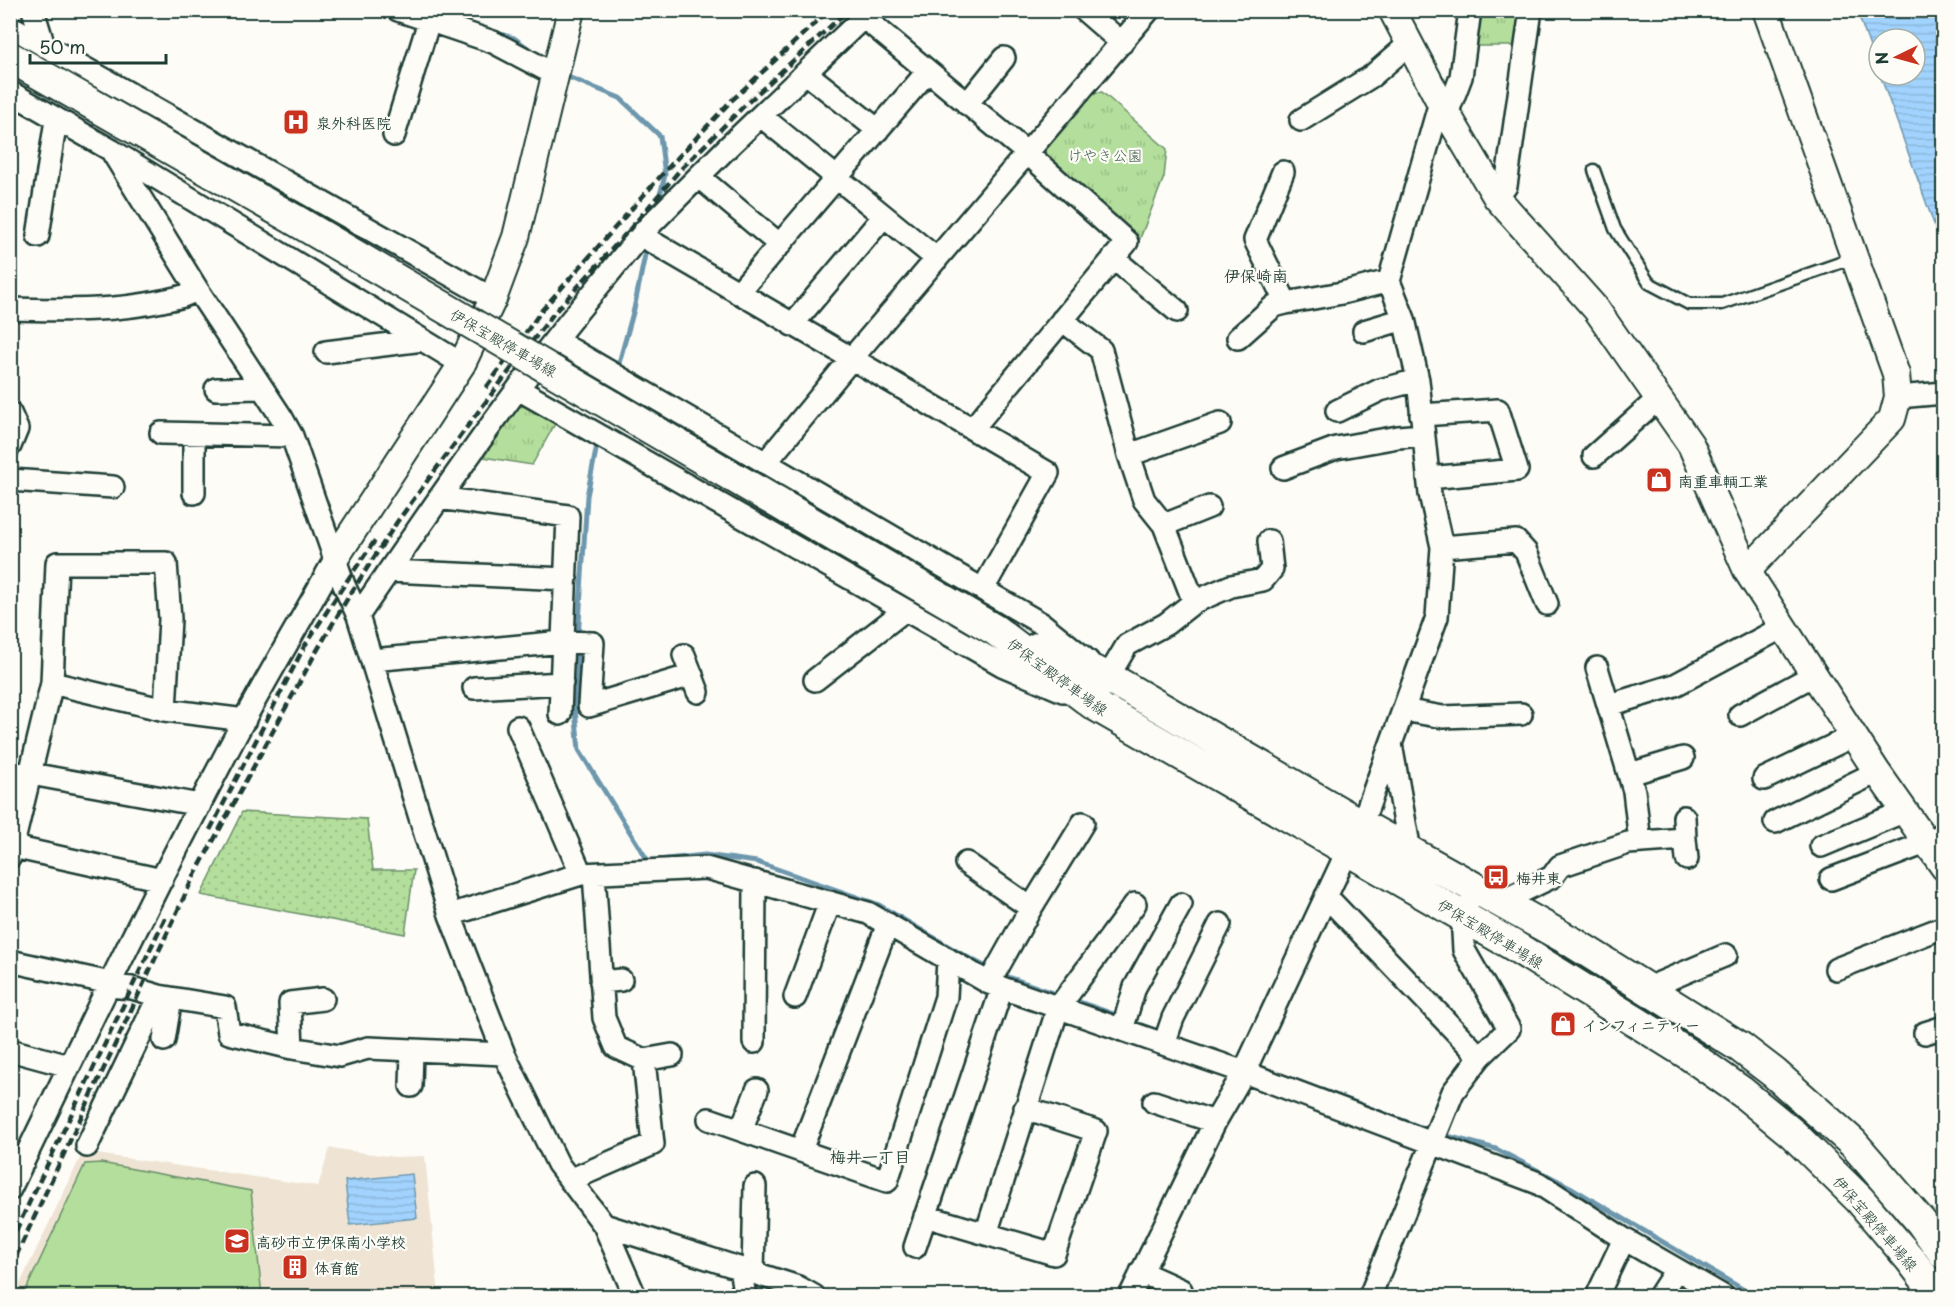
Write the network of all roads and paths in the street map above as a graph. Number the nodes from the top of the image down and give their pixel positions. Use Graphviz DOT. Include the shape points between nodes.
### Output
graph roads {
  1 [pos="33,10"];
  2 [pos="398,10"];
  3 [pos="571,10"];
  4 [pos="1084,10"];
  5 [pos="1149,10"];
  6 [pos="1392,10"];
  7 [pos="1470,10"];
  8 [pos="1531,10"];
  9 [pos="1766,10"];
  10 [pos="867,14"];
  11 [pos="429,21"];
  12 [pos="10,26"];
  13 [pos="1122,43"];
  14 [pos="1409,44"];
  15 [pos="44,46"];
  16 [pos="10,57"];
  17 [pos="1004,58"];
  18 [pos="928,71"];
  19 [pos="806,72"];
  20 [pos="556,75"];
  21 [pos="10,93"];
  22 [pos="967,104"];
  23 [pos="1444,108"];
  24 [pos="760,116"];
  25 [pos="56,120"];
  26 [pos="1301,120"];
  27 [pos="878,130"];
  28 [pos="394,135"];
  29 [pos="111,150"];
  30 [pos="1027,153"];
  31 [pos="1594,170"];
  32 [pos="1282,172"];
  33 [pos="699,177"];
  34 [pos="837,178"];
  35 [pos="1497,198"];
  36 [pos="884,216"];
  37 [pos="640,235"];
  38 [pos="38,236"];
  39 [pos="780,245"];
  40 [pos="1113,258"];
  41 [pos="1855,258"];
  42 [pos="937,259"];
  43 [pos="1389,281"];
  44 [pos="197,289"];
  45 [pos="738,293"];
  46 [pos="493,299"];
  47 [pos="1286,303"];
  48 [pos="10,309"];
  49 [pos="1177,311"];
  50 [pos="1404,319"];
  51 [pos="1062,320"];
  52 [pos="792,325"];
  53 [pos="1364,331"];
  54 [pos="1238,338"];
  55 [pos="423,340"];
  56 [pos="555,340"];
  57 [pos="326,352"];
  58 [pos="852,358"];
  59 [pos="462,364"];
  60 [pos="1418,380"];
  61 [pos="262,388"];
  62 [pos="216,389"];
  63 [pos="518,389"];
  64 [pos="1944,393"];
  65 [pos="1898,397"];
  66 [pos="1659,398"];
  67 [pos="1337,411"];
  68 [pos="10,413"];
  69 [pos="1220,423"];
  70 [pos="1422,425"];
  71 [pos="973,428"];
  72 [pos="161,433"];
  73 [pos="194,434"];
  74 [pos="292,436"];
  75 [pos="10,446"];
  76 [pos="1129,455"];
  77 [pos="1594,456"];
  78 [pos="766,461"];
  79 [pos="1283,468"];
  80 [pos="1428,478"];
  81 [pos="10,480"];
  82 [pos="112,487"];
  83 [pos="194,494"];
  84 [pos="439,498"];
  85 [pos="1209,507"];
  86 [pos="1164,525"];
  87 [pos="1269,541"];
  88 [pos="1442,547"];
  89 [pos="336,557"];
  90 [pos="1747,571"];
  91 [pos="389,572"];
  92 [pos="566,579"];
  93 [pos="982,589"];
  94 [pos="1194,602"];
  95 [pos="1547,604"];
  96 [pos="905,610"];
  97 [pos="358,616"];
  98 [pos="1783,627"];
  99 [pos="995,630"];
  100 [pos="563,642"];
  101 [pos="372,660"];
  102 [pos="1598,668"];
  103 [pos="691,674"];
  104 [pos="1814,675"];
  105 [pos="1108,677"];
  106 [pos="815,680"];
  107 [pos="52,683"];
  108 [pos="562,683"];
  109 [pos="474,688"];
  110 [pos="1093,704"];
  111 [pos="1609,705"];
  112 [pos="165,710"];
  113 [pos="1403,710"];
  114 [pos="560,714"];
  115 [pos="1521,714"];
  116 [pos="1740,715"];
  117 [pos="244,720"];
  118 [pos="518,727"];
  119 [pos="1853,736"];
  120 [pos="1391,743"];
  121 [pos="1683,758"];
  122 [pos="1877,772"];
  123 [pos="21,774"];
  124 [pos="1629,774"];
  125 [pos="1764,778"];
  126 [pos="200,805"];
  127 [pos="1905,810"];
  128 [pos="1684,817"];
  129 [pos="1775,822"];
  130 [pos="1083,823"];
  131 [pos="1934,833"];
  132 [pos="1354,836"];
  133 [pos="1640,842"];
  134 [pos="1821,846"];
  135 [pos="1410,851"];
  136 [pos="12,852"];
  137 [pos="966,863"];
  138 [pos="1944,867"];
  139 [pos="588,874"];
  140 [pos="1831,879"];
  141 [pos="162,880"];
  142 [pos="755,881"];
  143 [pos="1488,895"];
  144 [pos="1326,896"];
  145 [pos="830,902"];
  146 [pos="1135,904"];
  147 [pos="1181,904"];
  148 [pos="1031,908"];
  149 [pos="450,915"];
  150 [pos="1462,916"];
  151 [pos="888,924"];
  152 [pos="1220,924"];
  153 [pos="1944,927"];
  154 [pos="1726,955"];
  155 [pos="948,959"];
  156 [pos="10,961"];
  157 [pos="1836,969"];
  158 [pos="995,985"];
  159 [pos="108,986"];
  160 [pos="1648,988"];
  161 [pos="165,997"];
  162 [pos="795,997"];
  163 [pos="323,999"];
  164 [pos="1058,1008"];
  165 [pos="1122,1030"];
  166 [pos="164,1040"];
  167 [pos="754,1042"];
  168 [pos="1164,1044"];
  169 [pos="292,1048"];
  170 [pos="10,1050"];
  171 [pos="412,1050"];
  172 [pos="504,1054"];
  173 [pos="672,1055"];
  174 [pos="1480,1058"];
  175 [pos="644,1060"];
  176 [pos="69,1066"];
  177 [pos="1244,1072"];
  178 [pos="411,1086"];
  179 [pos="757,1090"];
  180 [pos="1154,1101"];
  181 [pos="1025,1108"];
  182 [pos="710,1119"];
  183 [pos="1215,1122"];
  184 [pos="741,1130"];
  185 [pos="1437,1133"];
  186 [pos="87,1146"];
  187 [pos="20,1149"];
  188 [pos="801,1150"];
  189 [pos="570,1180"];
  190 [pos="755,1186"];
  191 [pos="10,1189"];
  192 [pos="925,1216"];
  193 [pos="604,1225"];
  194 [pos="986,1234"];
  195 [pos="1624,1239"];
  196 [pos="915,1246"];
  197 [pos="1944,1254"];
  198 [pos="1676,1270"];
  199 [pos="747,1271"];
  200 [pos="1141,1272"];
  201 [pos="1181,1290"];
  202 [pos="635,1296"];
  203 [pos="745,1296"];
  204 [pos="814,1296"];
  205 [pos="1130,1296"];
  206 [pos="1370,1296"];
  207 [pos="1597,1296"];
  208 [pos="1659,1296"];
  209 [pos="1723,1296"];
  210 [pos="1938,1296"];
  1 -- 15 [label="street"];
  2 -- 11 [label="street"];
  3 -- 20 [label="street"];
  4 -- 13 [label="street"];
  5 -- 13 [label="street"];
  6 -- 14 [label="street"];
  7 -- 23 [label="street" via="1461,77"];
  8 -- 35 [label="street" via="1506,186"];
  9 -- 41 [label="street"];
  10 -- 18 [label="street"];
  10 -- 19 [label="street"];
  11 -- 20 [label="street" via="493,42"];
  11 -- 28 [label="street"];
  12 -- 15 [label="street"];
  13 -- 30 [label="street"];
  14 -- 23 [label="street"];
  14 -- 26 [label="street" via="1372,76"];
  15 -- 46 [label="street"];
  16 -- 99 [label="main road, 伊保宝殿停車場線, bridge" via="295,219"];
  17 -- 22 [label="street"];
  18 -- 22 [label="street"];
  18 -- 27 [label="street"];
  19 -- 24 [label="street"];
  19 -- 27 [label="street"];
  20 -- 46 [label="street" via="516,237"];
  21 -- 25 [label="street"];
  22 -- 30 [label="street"];
  23 -- 35 [label="street"];
  23 -- 43 [label="street"];
  24 -- 33 [label="street"];
  24 -- 34 [label="street"];
  25 -- 29 [label="street"];
  25 -- 38 [label="street"];
  27 -- 34 [label="street"];
  29 -- 44 [label="street"];
  29 -- 55 [label="street"];
  30 -- 40 [label="street" via="1127,242"];
  30 -- 42 [label="street"];
  31 -- 41 [label="lane" via="1615,229 1649,283 1689,304 1722,304"];
  32 -- 47 [label="street" via="1255,240"];
  33 -- 37 [label="street"];
  33 -- 39 [label="street"];
  34 -- 36 [label="street"];
  34 -- 39 [label="street"];
  35 -- 66 [label="street" via="1596,309"];
  36 -- 42 [label="street"];
  36 -- 52 [label="street"];
  37 -- 45 [label="street"];
  37 -- 56 [label="street"];
  39 -- 45 [label="street"];
  40 -- 49 [label="street"];
  40 -- 51 [label="street"];
  41 -- 65 [label="street" via="1896,374"];
  42 -- 58 [label="street"];
  43 -- 47 [label="street"];
  43 -- 50 [label="street"];
  44 -- 48 [label="street" via="188,295 139,306"];
  44 -- 61 [label="street"];
  45 -- 52 [label="street"];
  46 -- 59 [label="street"];
  47 -- 54 [label="street" via="1274,306"];
  50 -- 53 [label="street"];
  50 -- 60 [label="street"];
  51 -- 71 [label="street"];
  51 -- 76 [label="street" via="1101,350"];
  52 -- 58 [label="street"];
  55 -- 57 [label="street"];
  55 -- 59 [label="street"];
  56 -- 63 [label="street"];
  56 -- 78 [label="street"];
  58 -- 71 [label="street"];
  58 -- 78 [label="street"];
  59 -- 89 [label="street"];
  60 -- 67 [label="street" via="1380,390"];
  60 -- 70 [label="street"];
  61 -- 62 [label="street"];
  61 -- 74 [label="street"];
  63 -- 84 [label="street"];
  63 -- 96 [label="street"];
  64 -- 65 [label="street"];
  65 -- 90 [label="street" via="1892,420"];
  66 -- 77 [label="street"];
  66 -- 90 [label="street" via="1691,445"];
  68 -- 75 [label="street" via="17,429"];
  69 -- 76 [label="street"];
  70 -- 79 [label="street" via="1398,437 1336,448 1322,461"];
  70 -- 80 [label="street"];
  70 -- 80 [label="street" via="1498,410 1517,470"];
  71 -- 93 [label="street" via="1048,473"];
  72 -- 73 [label="street"];
  73 -- 74 [label="street"];
  73 -- 83 [label="street"];
  74 -- 89 [label="street"];
  76 -- 86 [label="street" via="1144,500"];
  78 -- 93 [label="street"];
  80 -- 88 [label="street"];
  81 -- 82 [label="street"];
  84 -- 91 [label="street"];
  84 -- 92 [label="street" via="568,516"];
  85 -- 86 [label="street"];
  86 -- 94 [label="street"];
  87 -- 94 [label="street" via="1272,569 1263,580 1231,586"];
  88 -- 95 [label="street" via="1516,541 1526,552"];
  88 -- 113 [label="street" via="1437,616"];
  89 -- 97 [label="street"];
  89 -- 117 [label="street"];
  90 -- 98 [label="street"];
  91 -- 92 [label="street"];
  91 -- 97 [label="street"];
  92 -- 100 [label="street"];
  93 -- 105 [label="street" via="1042,624"];
  94 -- 105 [label="street" via="1166,624 1127,645"];
  96 -- 106 [label="street"];
  96 -- 110 [label="street" via="1002,665"];
  97 -- 101 [label="street"];
  98 -- 104 [label="street"];
  98 -- 111 [label="street" via="1675,686"];
  99 -- 105 [label="main road, 伊保宝殿停車場線"];
  99 -- 110 [label="main road, 伊保宝殿停車場線"];
  100 -- 101 [label="street"];
  100 -- 103 [label="street" via="593,643 589,706"];
  100 -- 108 [label="street"];
  101 -- 149 [label="street"];
  102 -- 111 [label="street"];
  104 -- 116 [label="street"];
  104 -- 119 [label="street"];
  105 -- 110 [label="street"];
  105 -- 132 [label="main road, 伊保宝殿停車場線"];
  107 -- 112 [label="street"];
  107 -- 112 [label="street" via="57,563 166,563 170,619"];
  107 -- 123 [label="street"];
  108 -- 109 [label="street"];
  108 -- 114 [label="street"];
  110 -- 132 [label="main road, 伊保宝殿停車場線"];
  111 -- 124 [label="street"];
  112 -- 117 [label="street"];
  113 -- 115 [label="street" via="1443,717"];
  113 -- 120 [label="street"];
  117 -- 126 [label="street"];
  118 -- 139 [label="street"];
  119 -- 122 [label="street"];
  119 -- 125 [label="street"];
  120 -- 132 [label="street"];
  120 -- 135 [label="street"];
  121 -- 124 [label="street"];
  122 -- 127 [label="street"];
  122 -- 129 [label="street"];
  123 -- 126 [label="street"];
  123 -- 136 [label="street"];
  124 -- 133 [label="street"];
  126 -- 141 [label="street"];
  127 -- 131 [label="street"];
  127 -- 134 [label="street"];
  128 -- 133 [label="street" via="1686,849"];
  130 -- 148 [label="street"];
  131 -- 138 [label="street"];
  131 -- 140 [label="street" via="1915,847"];
  132 -- 135 [label="main road, 伊保宝殿停車場線"];
  132 -- 144 [label="street"];
  132 -- 150 [label="main road, 伊保宝殿停車場線"];
  133 -- 143 [label="street" via="1560,866 1552,877"];
  135 -- 143 [label="main road, 伊保宝殿停車場線"];
  136 -- 141 [label="street"];
  137 -- 148 [label="street"];
  139 -- 142 [label="street" via="706,868"];
  139 -- 149 [label="street"];
  139 -- 175 [label="street" via="611,981 604,1018 616,1047"];
  141 -- 159 [label="street"];
  142 -- 145 [label="street"];
  142 -- 167 [label="street" via="746,1003"];
  143 -- 150 [label="street"];
  143 -- 160 [label="main road, 伊保宝殿停車場線"];
  144 -- 174 [label="street"];
  144 -- 177 [label="street"];
  145 -- 151 [label="street" via="868,913"];
  145 -- 162 [label="street"];
  146 -- 164 [label="street" via="1113,919"];
  147 -- 165 [label="street" via="1161,923"];
  148 -- 158 [label="street" via="1000,960"];
  149 -- 172 [label="street"];
  150 -- 174 [label="street" via="1464,950 1509,1029"];
  150 -- 210 [label="main road, 伊保宝殿停車場線" via="1688,1054 1742,1092 1793,1134 1860,1200"];
  151 -- 155 [label="street"];
  151 -- 188 [label="street"];
  152 -- 168 [label="street" via="1190,960"];
  153 -- 157 [label="street" via="1869,967"];
  154 -- 160 [label="street"];
  155 -- 158 [label="street"];
  155 -- 188 [label="street" via="946,997 887,1181"];
  156 -- 159 [label="street" via="101,981"];
  158 -- 164 [label="street"];
  158 -- 192 [label="street"];
  159 -- 161 [label="street"];
  159 -- 176 [label="street"];
  160 -- 197 [label="main road, 伊保宝殿停車場線" via="1774,1072 1853,1143"];
  161 -- 166 [label="street"];
  161 -- 169 [label="street" via="225,1007 229,1033"];
  161 -- 186 [label="street"];
  163 -- 169 [label="street" via="290,1003"];
  164 -- 165 [label="street"];
  164 -- 181 [label="street"];
  165 -- 168 [label="street"];
  168 -- 177 [label="street"];
  169 -- 171 [label="street" via="340,1056 368,1048"];
  170 -- 176 [label="street"];
  171 -- 172 [label="street"];
  171 -- 178 [label="street"];
  172 -- 189 [label="street" via="558,1164"];
  173 -- 175 [label="street"];
  174 -- 185 [label="street" via="1453,1092"];
  175 -- 189 [label="street" via="653,1144"];
  176 -- 187 [label="street"];
  177 -- 183 [label="street"];
  177 -- 185 [label="street"];
  179 -- 184 [label="street"];
  180 -- 183 [label="street"];
  181 -- 194 [label="street"];
  181 -- 194 [label="street" via="1096,1131 1054,1254"];
  182 -- 184 [label="street"];
  183 -- 200 [label="street"];
  184 -- 188 [label="street"];
  185 -- 195 [label="street" via="1538,1183"];
  185 -- 206 [label="street"];
  187 -- 191 [label="street"];
  189 -- 193 [label="street"];
  190 -- 199 [label="street"];
  192 -- 194 [label="street"];
  192 -- 196 [label="street"];
  193 -- 199 [label="street"];
  193 -- 202 [label="street"];
  195 -- 198 [label="street"];
  195 -- 207 [label="street"];
  198 -- 208 [label="street"];
  198 -- 209 [label="street"];
  199 -- 203 [label="street"];
  199 -- 204 [label="street"];
  200 -- 201 [label="street"];
  200 -- 205 [label="street"];
}
